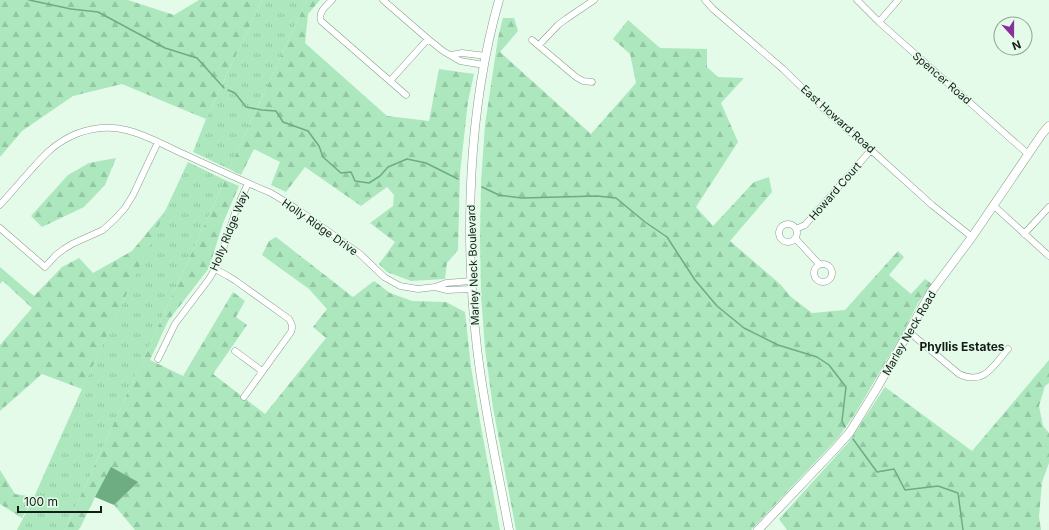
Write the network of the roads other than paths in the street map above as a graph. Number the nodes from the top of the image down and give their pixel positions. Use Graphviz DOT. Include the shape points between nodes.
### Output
graph roads {
  1 [pos="332,0"];
  2 [pos="383,0"];
  3 [pos="499,0"];
  4 [pos="594,0"];
  5 [pos="705,0"];
  6 [pos="857,0"];
  7 [pos="898,0"];
  8 [pos="879,22"];
  9 [pos="428,39"];
  10 [pos="532,40"];
  11 [pos="539,45"];
  12 [pos="451,55"];
  13 [pos="486,56"];
  14 [pos="484,65"];
  15 [pos="390,81"];
  16 [pos="592,82"];
  17 [pos="406,95"];
  18 [pos="1049,126"];
  19 [pos="158,142"];
  20 [pos="871,150"];
  21 [pos="1028,154"];
  22 [pos="248,183"];
  23 [pos="0,205"];
  24 [pos="993,206"];
  25 [pos="1049,207"];
  26 [pos="0,228"];
  27 [pos="796,229"];
  28 [pos="1024,234"];
  29 [pos="972,237"];
  30 [pos="795,238"];
  31 [pos="1049,256"];
  32 [pos="819,264"];
  33 [pos="215,269"];
  34 [pos="472,285"];
  35 [pos="909,332"];
  36 [pos="1008,349"];
  37 [pos="235,351"];
  38 [pos="158,359"];
  39 [pos="262,372"];
  40 [pos="244,397"];
  41 [pos="509,530"];
  42 [pos="758,530"];
  1 -- 15 [label="street" via="320,14 323,24"];
  2 -- 9 [label="street"];
  3 -- 13 [label="main road, Marley Neck Boulevard"];
  4 -- 11 [label="street" via="566,18"];
  5 -- 20 [label="street, East Howard Road"];
  6 -- 8 [label="street, Spencer Road"];
  7 -- 8 [label="street"];
  8 -- 21 [label="street, Spencer Road"];
  9 -- 12 [label="street"];
  9 -- 15 [label="street"];
  10 -- 11 [label="street"];
  11 -- 16 [label="street" via="576,77"];
  12 -- 13 [label="street" via="462,53"];
  12 -- 14 [label="street" via="460,61"];
  13 -- 14 [label="main road, Marley Neck Boulevard"];
  14 -- 34 [label="main road, Marley Neck Boulevard" via="470,204"];
  15 -- 17 [label="street"];
  18 -- 21 [label="main road, Marley Neck Road"];
  19 -- 22 [label="street, Holly Ridge Drive"];
  19 -- 23 [label="street, Holly Ridge Drive" via="125,129 86,130 74,134 42,157"];
  19 -- 26 [label="street" via="126,208 103,230 64,249 45,267"];
  20 -- 27 [label="street, Howard Court" via="805,225"];
  20 -- 29 [label="street, East Howard Road"];
  21 -- 24 [label="main road, Marley Neck Road"];
  22 -- 33 [label="street, Holly Ridge Way"];
  22 -- 34 [label="street, Holly Ridge Drive" via="297,209 360,254 384,277 400,286 435,287 446,283"];
  24 -- 28 [label="street"];
  24 -- 29 [label="main road, Marley Neck Road"];
  25 -- 28 [label="street"];
  27 -- 30 [label="street"];
  27 -- 30 [label="street" via="790,224 785,224 781,226 778,234 783,241 788,242"];
  28 -- 31 [label="street"];
  29 -- 35 [label="main road, Marley Neck Road" via="931,292"];
  30 -- 32 [label="street"];
  33 -- 38 [label="street, Holly Ridge Way" via="175,324"];
  33 -- 39 [label="street" via="236,281 291,322 293,329"];
  34 -- 41 [label="main road, Marley Neck Boulevard" via="477,349"];
  35 -- 36 [label="street" via="966,377 974,378 988,372"];
  35 -- 42 [label="main road, Marley Neck Road" via="850,432"];
  37 -- 39 [label="street"];
  39 -- 40 [label="street"];
}
